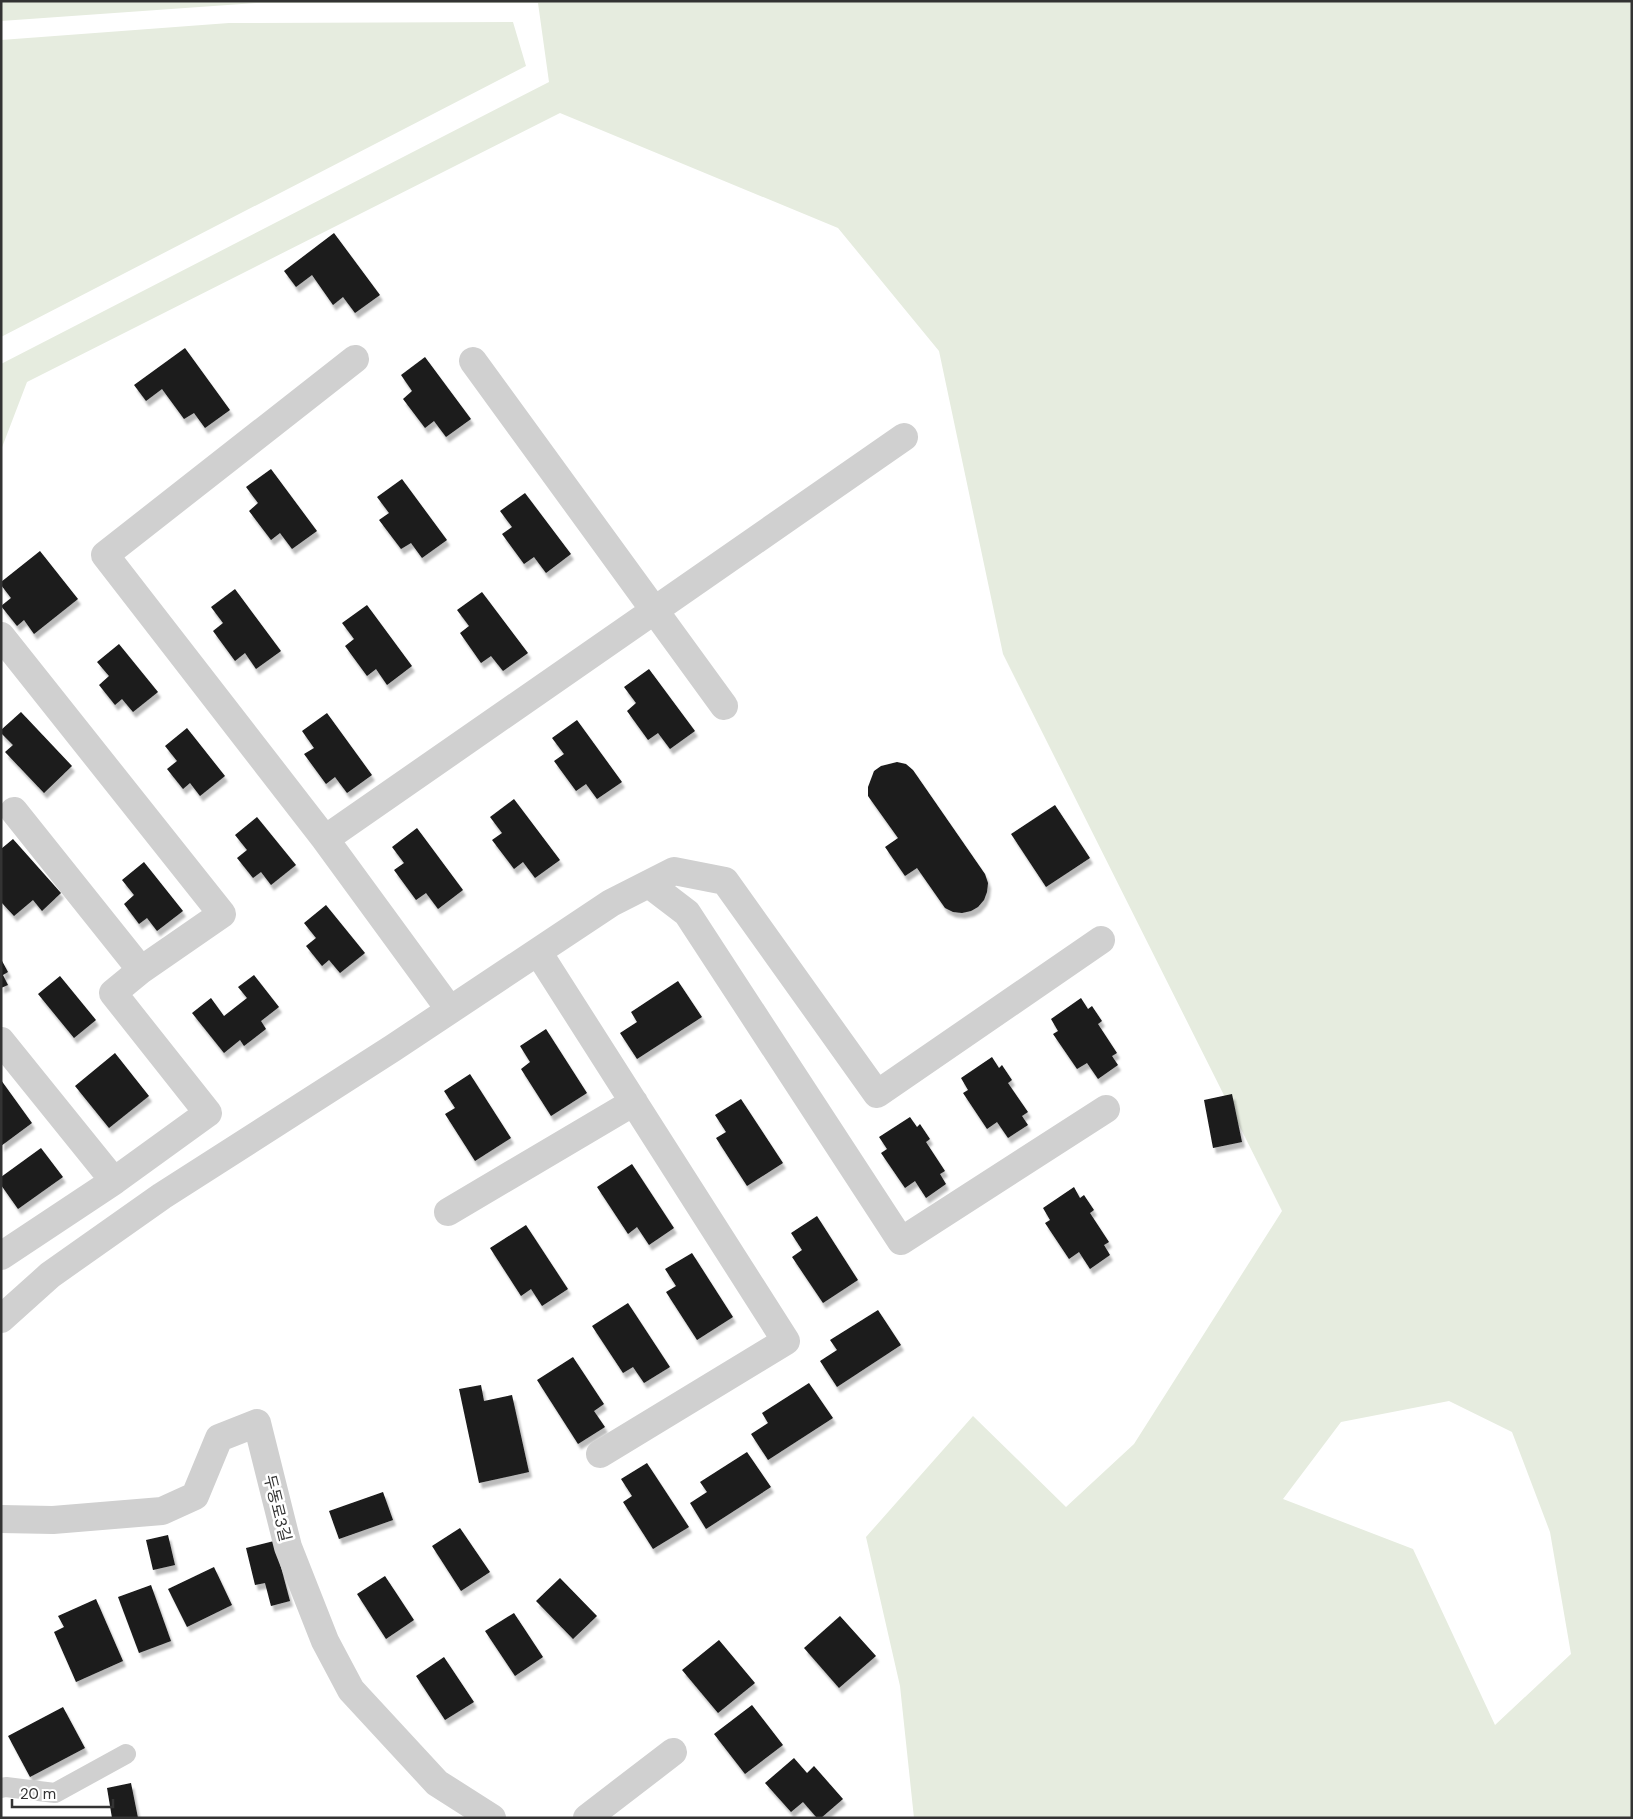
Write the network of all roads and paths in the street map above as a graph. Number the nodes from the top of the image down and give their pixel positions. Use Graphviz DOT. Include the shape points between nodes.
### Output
graph roads {
  1 [pos="355,359"];
  2 [pos="473,361"];
  3 [pos="904,437"];
  4 [pos="655,610"];
  5 [pos="1,636"];
  6 [pos="724,706"];
  7 [pos="14,811"];
  8 [pos="326,839"];
  9 [pos="649,884"];
  10 [pos="1101,940"];
  11 [pos="538,952"];
  12 [pos="141,970"];
  13 [pos="450,1010"];
  14 [pos="1,1041"];
  15 [pos="634,1102"];
  16 [pos="1106,1109"];
  17 [pos="114,1181"];
  18 [pos="448,1212"];
  19 [pos="1,1256"];
  20 [pos="1,1319"];
  21 [pos="600,1454"];
  22 [pos="1,1519"];
  23 [pos="673,1752"];
  24 [pos="126,1754"];
  25 [pos="1,1788"];
  26 [pos="492,1818"];
  27 [pos="588,1818"];
  1 -- 8 [label="street" via="105,555"];
  2 -- 4 [label="street"];
  3 -- 4 [label="street"];
  4 -- 6 [label="street"];
  4 -- 8 [label="street"];
  5 -- 12 [label="street" via="222,914"];
  7 -- 12 [label="street"];
  8 -- 13 [label="street"];
  9 -- 10 [label="street" via="674,872 725,881 877,1094"];
  9 -- 11 [label="street" via="611,903"];
  9 -- 16 [label="street" via="687,913 901,1241"];
  11 -- 13 [label="street"];
  11 -- 15 [label="street"];
  12 -- 17 [label="street" via="113,993 208,1113"];
  13 -- 20 [label="street" via="162,1196 50,1275"];
  14 -- 17 [label="street"];
  15 -- 18 [label="street"];
  15 -- 21 [label="street" via="786,1341"];
  17 -- 19 [label="street"];
  22 -- 26 [label="street, 두동로3길" via="53,1520 162,1511 195,1496 219,1438 257,1423 288,1548 325,1641 350,1690 437,1783"];
  23 -- 27 [label="street"];
  24 -- 25 [label="lane" via="56,1793"];
}
